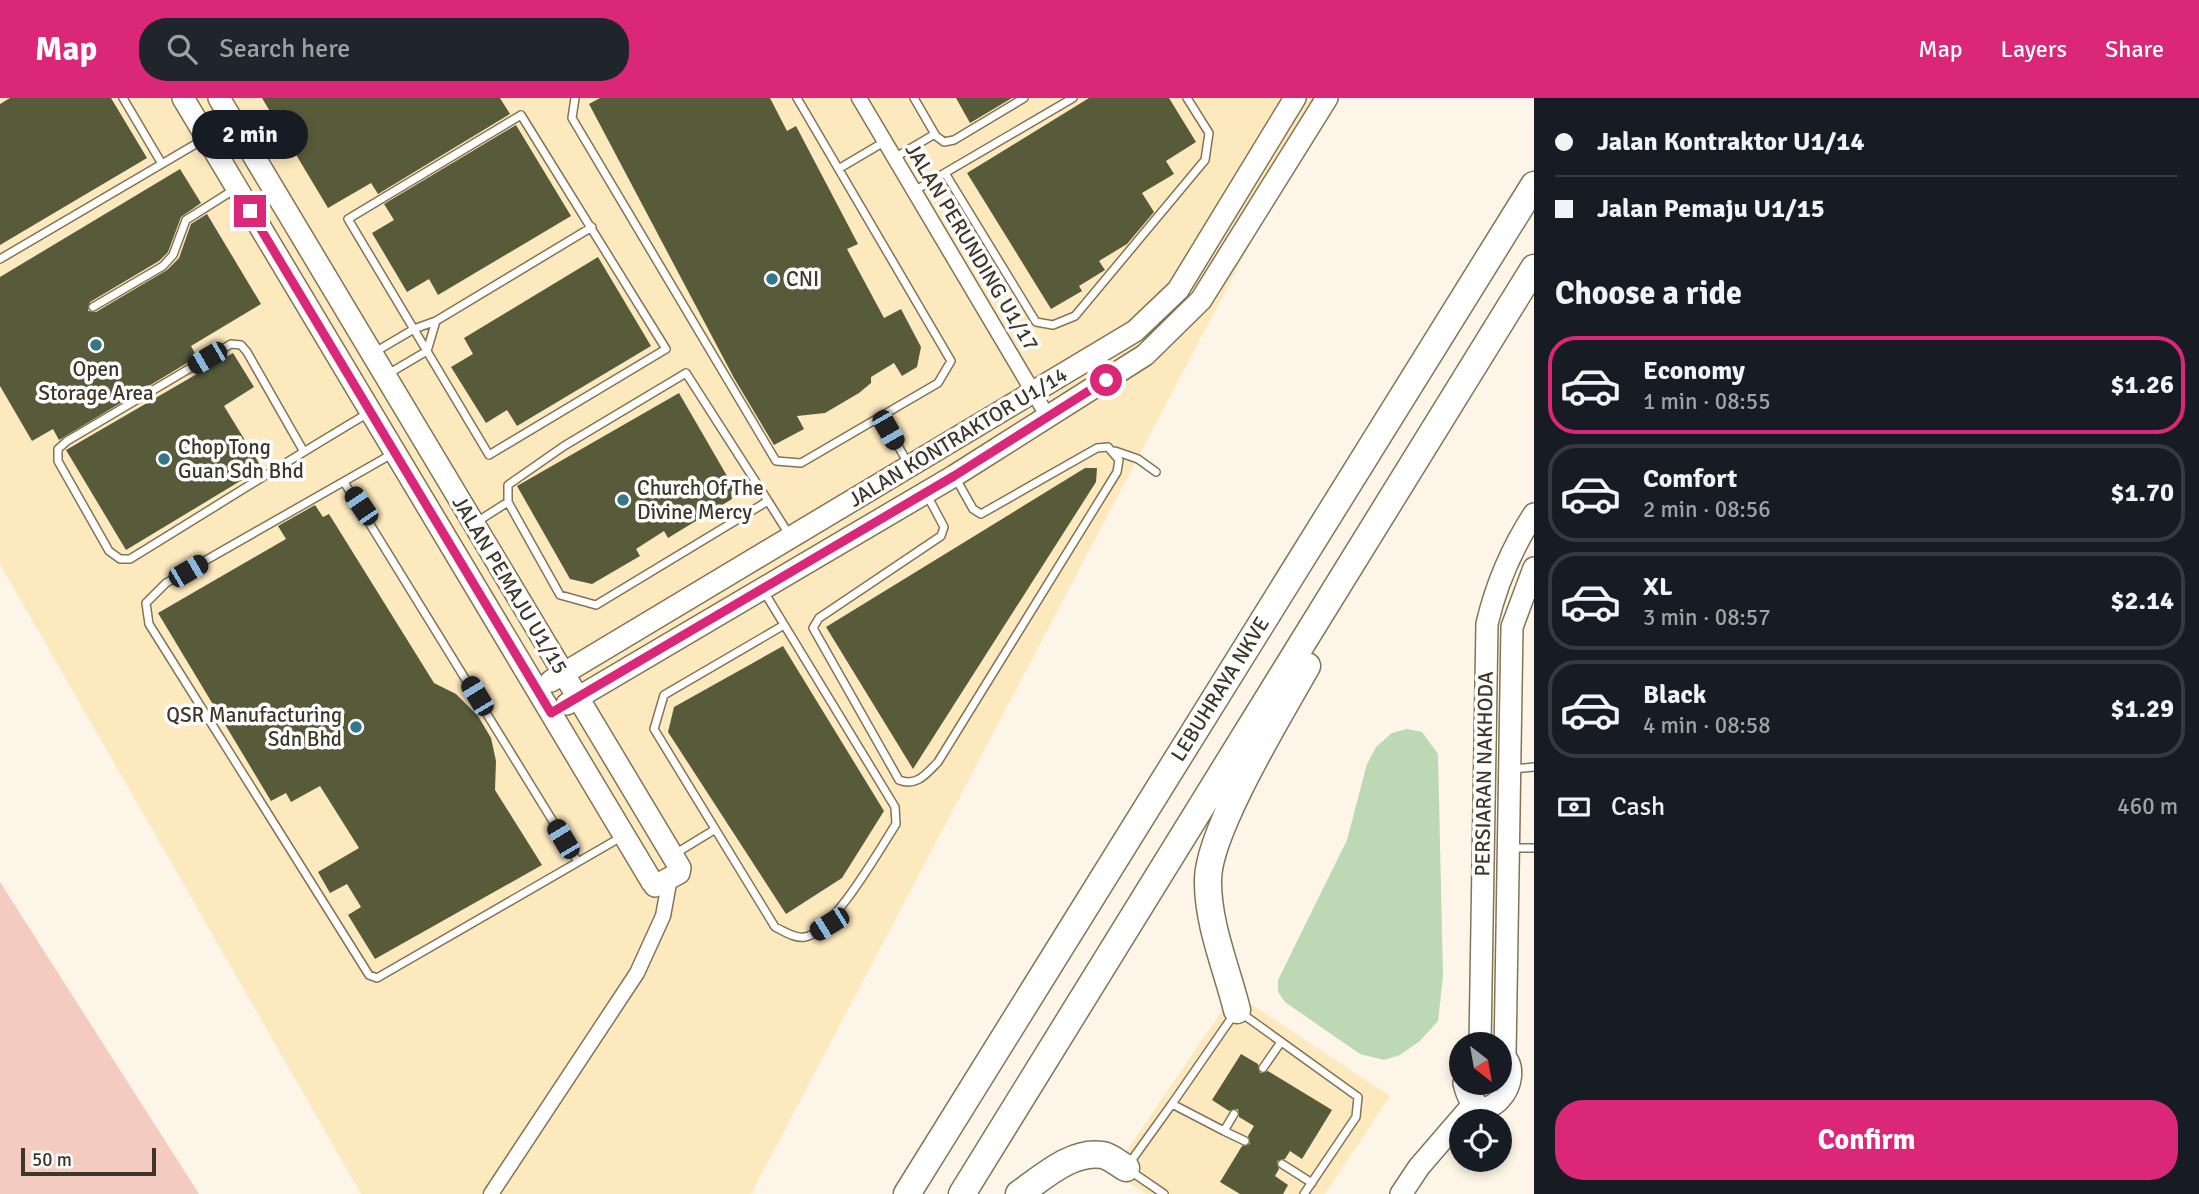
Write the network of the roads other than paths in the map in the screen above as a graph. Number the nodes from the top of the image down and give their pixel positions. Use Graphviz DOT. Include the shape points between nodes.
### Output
graph roads {
  1 [pos="123,98"];
  2 [pos="183,98"];
  3 [pos="219,98"];
  4 [pos="575,98"];
  5 [pos="797,98"];
  6 [pos="859,98"];
  7 [pos="914,98"];
  8 [pos="1024,98"];
  9 [pos="1073,98"];
  10 [pos="1186,98"];
  11 [pos="1295,98"];
  12 [pos="1327,98"];
  13 [pos="935,134"];
  14 [pos="206,138"];
  15 [pos="885,141"];
  16 [pos="894,158"];
  17 [pos="162,164"];
  18 [pos="840,168"];
  19 [pos="945,173"];
  20 [pos="1534,185"];
  21 [pos="237,189"];
  22 [pos="914,191"];
  23 [pos="592,227"];
  24 [pos="0,259"];
  25 [pos="1534,268"];
  26 [pos="93,307"];
  27 [pos="436,321"];
  28 [pos="414,328"];
  29 [pos="427,351"];
  30 [pos="371,355"];
  31 [pos="1479,355"];
  32 [pos="384,376"];
  33 [pos="1033,392"];
  34 [pos="370,412"];
  35 [pos="881,416"];
  36 [pos="1048,417"];
  37 [pos="1114,451"];
  38 [pos="304,452"];
  39 [pos="395,452"];
  40 [pos="909,466"];
  41 [pos="1156,472"];
  42 [pos="954,476"];
  43 [pos="344,482"];
  44 [pos="926,493"];
  45 [pos="768,501"];
  46 [pos="508,502"];
  47 [pos="1534,514"];
  48 [pos="474,524"];
  49 [pos="791,537"];
  50 [pos="1534,568"];
  51 [pos="762,589"];
  52 [pos="784,625"];
  53 [pos="563,674"];
  54 [pos="537,690"];
  55 [pos="578,698"];
  56 [pos="551,713"];
  57 [pos="1534,767"];
  58 [pos="1509,770"];
  59 [pos="715,830"];
  60 [pos="624,835"];
  61 [pos="1507,848"];
  62 [pos="1534,848"];
  63 [pos="673,855"];
  64 [pos="578,862"];
  65 [pos="670,878"];
  66 [pos="1237,1010"];
  67 [pos="1480,1032"];
  68 [pos="1503,1032"];
  69 [pos="1281,1042"];
  70 [pos="1512,1062"];
  71 [pos="1263,1068"];
  72 [pos="1527,1080"];
  73 [pos="1472,1096"];
  74 [pos="1475,1102"];
  75 [pos="1172,1104"];
  76 [pos="1234,1114"];
  77 [pos="1224,1131"];
  78 [pos="1245,1141"];
  79 [pos="1282,1164"];
  80 [pos="1126,1168"];
  81 [pos="1312,1183"];
  82 [pos="491,1194"];
  83 [pos="907,1194"];
  84 [pos="962,1194"];
  85 [pos="1019,1194"];
  86 [pos="1164,1194"];
  87 [pos="1304,1194"];
  88 [pos="1401,1194"];
  1 -- 17 [label="lane"];
  2 -- 14 [label="street, JALAN PEMAJU U1/15"];
  3 -- 30 [label="street, JALAN PEMAJU U1/15"];
  4 -- 35 [label="lane" via="572,118 776,461 801,463"];
  5 -- 18 [label="lane"];
  6 -- 15 [label="street, JALAN PERUNDING U1/17"];
  7 -- 13 [label="lane"];
  8 -- 13 [label="lane" via="954,140 944,142"];
  9 -- 19 [label="lane"];
  10 -- 19 [label="lane" via="1209,133 1205,160 1076,317 1053,325 1036,322"];
  11 -- 33 [label="street, JALAN KONTRAKTOR U1/14" via="1178,290 1135,331"];
  12 -- 36 [label="street, JALAN KONTRAKTOR U1/14" via="1201,299 1145,355"];
  13 -- 16 [label="lane"];
  14 -- 17 [label="lane"];
  14 -- 21 [label="street, JALAN PEMAJU U1/15"];
  15 -- 16 [label="street, JALAN PERUNDING U1/17"];
  15 -- 18 [label="lane"];
  16 -- 22 [label="street, JALAN PERUNDING U1/17"];
  17 -- 24 [label="lane"];
  18 -- 35 [label="lane" via="951,360 938,383"];
  19 -- 22 [label="lane"];
  20 -- 83 [label="highway, LEBUHRAYA NKVE"];
  21 -- 26 [label="lane" via="186,220 173,255 163,266"];
  21 -- 34 [label="street, JALAN PEMAJU U1/15"];
  22 -- 33 [label="street, JALAN PERUNDING U1/17"];
  23 -- 27 [label="lane"];
  23 -- 28 [label="lane" via="521,115 348,219"];
  23 -- 29 [label="lane" via="666,349 489,455"];
  25 -- 31 [label="highway"];
  27 -- 28 [label="lane"];
  27 -- 29 [label="lane"];
  28 -- 29 [label="lane"];
  28 -- 30 [label="lane"];
  29 -- 32 [label="lane"];
  30 -- 32 [label="street, JALAN PEMAJU U1/15"];
  31 -- 66 [label="highway" via="1260,751 1210,856 1209,903"];
  31 -- 84 [label="highway"];
  32 -- 48 [label="street, JALAN PEMAJU U1/15"];
  33 -- 36 [label="street, JALAN PERUNDING U1/17"];
  33 -- 40 [label="street, JALAN KONTRAKTOR U1/14"];
  34 -- 38 [label="lane"];
  34 -- 39 [label="street, JALAN PEMAJU U1/15"];
  35 -- 40 [label="lane"];
  36 -- 42 [label="street, JALAN KONTRAKTOR U1/14"];
  37 -- 41 [label="lane" via="1138,459"];
  37 -- 42 [label="lane" via="1097,448 981,514 973,509"];
  37 -- 44 [label="lane" via="1119,460 1117,472 938,762 920,780 908,784 900,780 813,628 819,618 942,536 944,527"];
  38 -- 38 [label="lane" via="130,559 120,559 110,551 58,461 58,449 67,440 231,344 241,345 247,352"];
  39 -- 43 [label="lane"];
  39 -- 54 [label="street, JALAN PEMAJU U1/15"];
  40 -- 49 [label="street, JALAN KONTRAKTOR U1/14"];
  42 -- 44 [label="street, JALAN KONTRAKTOR U1/14"];
  43 -- 64 [label="lane"];
  43 -- 64 [label="lane" via="166,583 146,603 149,624 369,975 385,975"];
  44 -- 51 [label="street, JALAN KONTRAKTOR U1/14"];
  45 -- 46 [label="lane" via="596,605 561,595"];
  45 -- 46 [label="lane" via="686,373 508,485"];
  45 -- 49 [label="lane"];
  46 -- 48 [label="lane"];
  47 -- 67 [label="street, PERSIARAN NAKHODA" via="1508,561 1487,624"];
  48 -- 53 [label="street, JALAN PEMAJU U1/15"];
  49 -- 53 [label="street, JALAN KONTRAKTOR U1/14"];
  50 -- 58 [label="street, PERSIARAN NAKHODA" via="1512,627"];
  51 -- 52 [label="lane"];
  51 -- 55 [label="street, JALAN KONTRAKTOR U1/14"];
  52 -- 59 [label="lane" via="664,695 654,729"];
  52 -- 59 [label="lane" via="895,807 896,824 829,924 808,937 775,927"];
  53 -- 54 [label="street, JALAN KONTRAKTOR U1/14"];
  53 -- 55 [label="street, JALAN PEMAJU U1/15"];
  54 -- 56 [label="street, JALAN PEMAJU U1/15"];
  55 -- 56 [label="street, JALAN KONTRAKTOR U1/14"];
  55 -- 63 [label="street, JALAN PEMAJU U1/15"];
  56 -- 60 [label="street, JALAN PEMAJU U1/15"];
  57 -- 58 [label="lane"];
  58 -- 61 [label="street, PERSIARAN NAKHODA"];
  59 -- 63 [label="lane"];
  60 -- 64 [label="lane"];
  60 -- 65 [label="street, JALAN PEMAJU U1/15" via="655,886"];
  61 -- 62 [label="lane"];
  61 -- 68 [label="street, PERSIARAN NAKHODA"];
  63 -- 65 [label="street" via="680,868"];
  65 -- 82 [label="street" via="663,916 637,973"];
  66 -- 69 [label="lane"];
  66 -- 75 [label="lane"];
  69 -- 71 [label="lane"];
  69 -- 81 [label="lane" via="1357,1097 1356,1117"];
  70 -- 72 [label="street"];
  72 -- 74 [label="street" via="1500,1106"];
  73 -- 74 [label="street"];
  74 -- 88 [label="street"];
  75 -- 77 [label="lane"];
  75 -- 80 [label="lane"];
  76 -- 77 [label="lane"];
  77 -- 78 [label="lane"];
  79 -- 81 [label="lane"];
  80 -- 85 [label="highway" via="1104,1155 1083,1156"];
  80 -- 86 [label="lane"];
  81 -- 87 [label="lane"];
}
